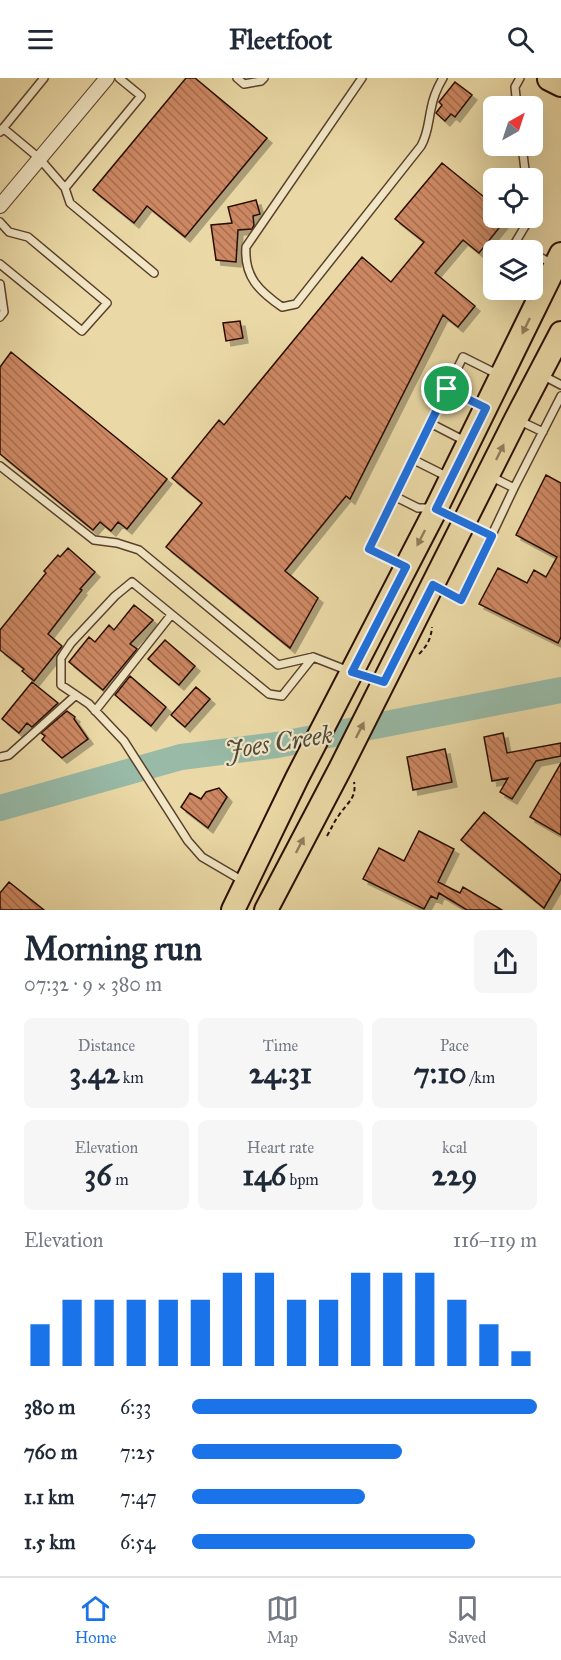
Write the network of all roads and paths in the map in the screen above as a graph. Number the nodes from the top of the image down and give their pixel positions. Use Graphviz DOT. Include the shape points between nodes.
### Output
graph roads {
  1 [pos="44,78"];
  2 [pos="107,78"];
  3 [pos="119,78"];
  4 [pos="237,78"];
  5 [pos="264,78"];
  6 [pos="362,78"];
  7 [pos="442,78"];
  8 [pos="520,78"];
  9 [pos="516,96"];
  10 [pos="2,130"];
  11 [pos="39,158"];
  12 [pos="65,188"];
  13 [pos="0,206"];
  14 [pos="0,222"];
  15 [pos="543,256"];
  16 [pos="558,260"];
  17 [pos="0,264"];
  18 [pos="154,273"];
  19 [pos="0,284"];
  20 [pos="0,317"];
  21 [pos="560,335"];
  22 [pos="539,374"];
  23 [pos="501,376"];
  24 [pos="561,385"];
  25 [pos="447,389"];
  26 [pos="561,396"];
  27 [pos="486,408"];
  28 [pos="516,419"];
  29 [pos="430,423"];
  30 [pos="543,432"];
  31 [pos="468,442"];
  32 [pos="412,459"];
  33 [pos="0,466"];
  34 [pos="489,476"];
  35 [pos="451,479"];
  36 [pos="514,488"];
  37 [pos="394,496"];
  38 [pos="436,509"];
  39 [pos="465,523"];
  40 [pos="492,536"];
  41 [pos="406,567"];
  42 [pos="433,585"];
  43 [pos="171,615"];
  44 [pos="313,657"];
  45 [pos="352,672"];
  46 [pos="381,687"];
  47 [pos="76,695"];
  48 [pos="95,711"];
  49 [pos="0,757"];
  50 [pos="346,772"];
  51 [pos="326,838"];
  52 [pos="246,884"];
  53 [pos="270,904"];
  54 [pos="233,910"];
  1 -- 10 [label="lane"];
  2 -- 11 [label="street"];
  3 -- 12 [label="lane" via="141,96"];
  4 -- 5 [label="lane" via="244,84"];
  6 -- 7 [label="lane" via="246,247 245,260 255,285 282,307 296,304 421,146"];
  8 -- 9 [label="lane"];
  10 -- 11 [label="lane"];
  11 -- 12 [label="lane"];
  11 -- 13 [label="street"];
  12 -- 18 [label="lane" via="70,203"];
  14 -- 17 [label="lane" via="9,232 28,237 106,303 82,331"];
  15 -- 16 [label="lane"];
  16 -- 23 [label="main road, one-way"];
  19 -- 20 [label="lane" via="4,312"];
  21 -- 22 [label="main road"];
  22 -- 24 [label="lane"];
  22 -- 28 [label="main road"];
  23 -- 25 [label="lane" via="463,357"];
  23 -- 27 [label="main road"];
  25 -- 27 [label="lane"];
  25 -- 29 [label="lane"];
  26 -- 30 [label="lane"];
  27 -- 31 [label="main road"];
  28 -- 30 [label="lane"];
  34 -- 28 [label="main road, one-way"];
  29 -- 31 [label="lane"];
  29 -- 32 [label="lane"];
  30 -- 36 [label="lane"];
  31 -- 35 [label="main road"];
  32 -- 35 [label="lane"];
  32 -- 37 [label="lane"];
  33 -- 44 [label="lane" via="94,540 139,550 278,665"];
  34 -- 36 [label="lane"];
  34 -- 39 [label="main road"];
  35 -- 38 [label="main road"];
  36 -- 40 [label="lane"];
  37 -- 38 [label="lane" via="418,508"];
  37 -- 41 [label="lane" via="369,549"];
  38 -- 39 [label="main road"];
  38 -- 41 [label="main road, one-way"];
  39 -- 40 [label="lane"];
  39 -- 42 [label="main road"];
  40 -- 42 [label="lane" via="461,600"];
  41 -- 45 [label="main road"];
  42 -- 46 [label="main road"];
  43 -- 44 [label="lane" via="269,694 282,696"];
  43 -- 47 [label="lane" via="132,582 115,596 61,658 61,685"];
  43 -- 48 [label="lane"];
  44 -- 45 [label="lane"];
  45 -- 46 [label="main road"];
  45 -- 52 [label="main road"];
  50 -- 46 [label="main road, one-way"];
  47 -- 48 [label="lane"];
  47 -- 49 [label="lane" via="9,755"];
  48 -- 52 [label="lane" via="124,741 188,842 202,857"];
  50 -- 51 [label="path" via="355,788 353,799"];
  53 -- 50 [label="main road, one-way"];
  52 -- 53 [label="main road"];
  52 -- 54 [label="main road"];
}
